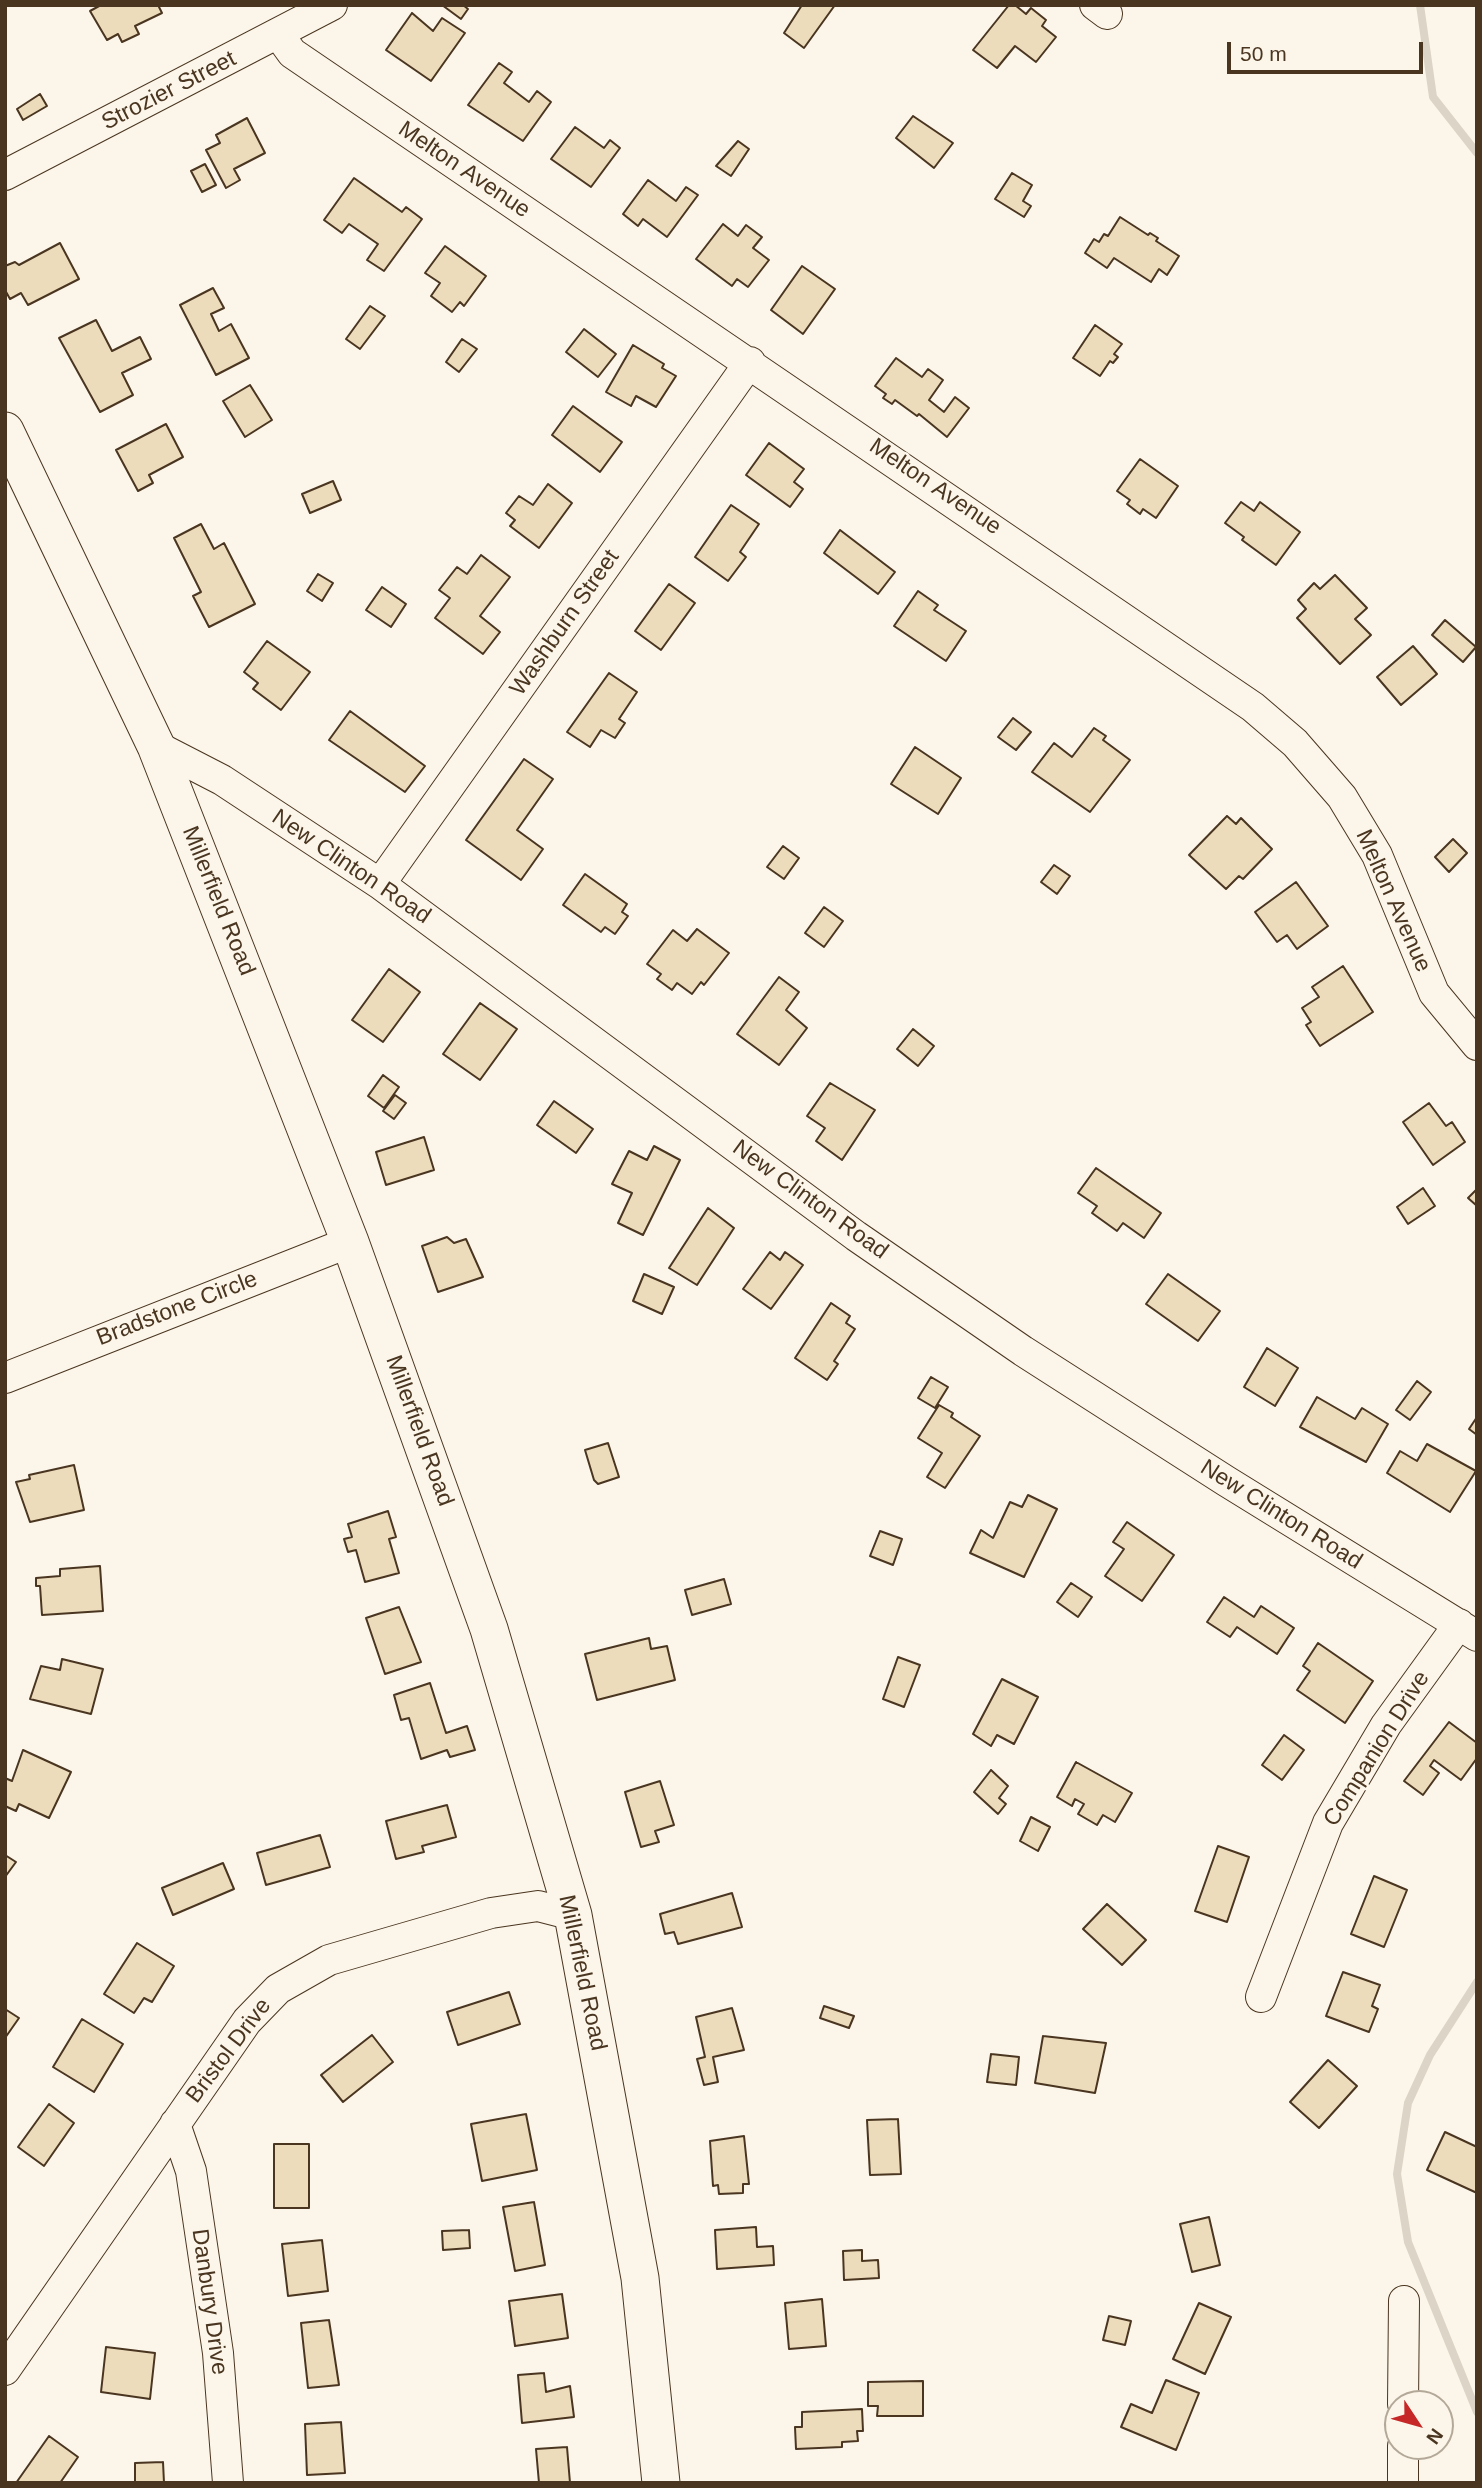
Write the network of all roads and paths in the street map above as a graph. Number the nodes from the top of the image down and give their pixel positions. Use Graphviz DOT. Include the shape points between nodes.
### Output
graph roads {
  1 [pos="332,5"];
  2 [pos="279,34"];
  3 [pos="5,175"];
  4 [pos="750,362"];
  5 [pos="8,444"];
  6 [pos="156,746"];
  7 [pos="380,884"];
  8 [pos="1477,1045"];
  9 [pos="350,1242"];
  10 [pos="5,1378"];
  11 [pos="1468,1630"];
  12 [pos="572,1915"];
  13 [pos="1261,1997"];
  14 [pos="174,2124"];
  15 [pos="1404,2301"];
  16 [pos="5,2370"];
  17 [pos="1403,2390"];
  18 [pos="1403,2460"];
  19 [pos="228,2483"];
  20 [pos="661,2483"];
  21 [pos="1403,2483"];
  1 -- 2 [label="street, Strozier Street"];
  2 -- 3 [label="street, Strozier Street"];
  2 -- 4 [label="street, Melton Avenue" via="292,53"];
  4 -- 7 [label="street, Washburn Street"];
  4 -- 8 [label="street, Melton Avenue" via="1167,646 1295,743 1342,797 1377,855 1434,993"];
  5 -- 6 [label="main road, Millerfield Road"];
  6 -- 7 [label="street, New Clinton Road" via="222,780"];
  6 -- 9 [label="main road, Millerfield Road"];
  7 -- 11 [label="street, New Clinton Road" via="856,1236 1023,1351"];
  9 -- 10 [label="street, Bradstone Circle"];
  9 -- 12 [label="main road, Millerfield Road" via="489,1629"];
  11 -- 13 [label="street, Companion Drive" via="1386,1725 1328,1823"];
  12 -- 14 [label="street, Bristol Drive" via="538,1906 491,1913 329,1960 278,1989 247,2021"];
  12 -- 20 [label="main road, Millerfield Road" via="640,2278"];
  14 -- 16 [label="street, Bristol Drive"];
  14 -- 19 [label="street, Danbury Drive" via="191,2171 218,2353"];
  15 -- 17 [label="street"];
  18 -- 21 [label="street"];
}
